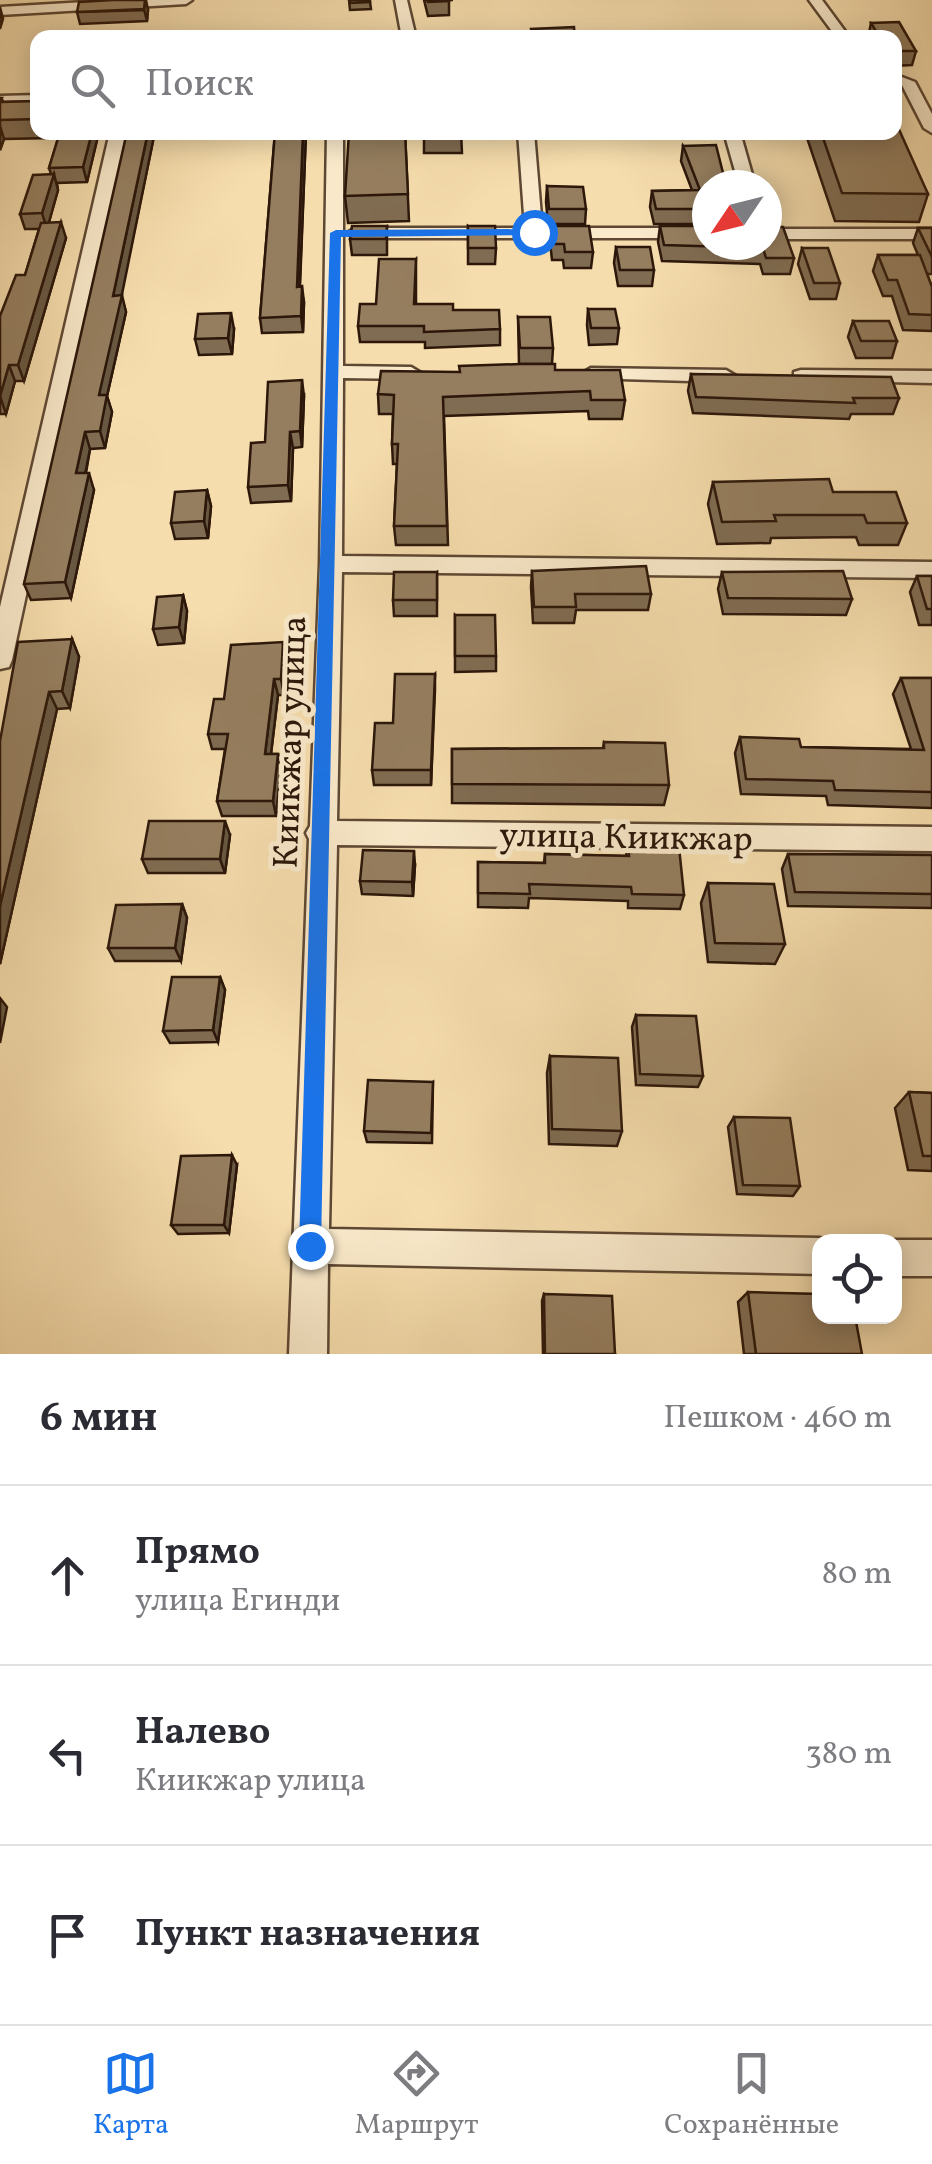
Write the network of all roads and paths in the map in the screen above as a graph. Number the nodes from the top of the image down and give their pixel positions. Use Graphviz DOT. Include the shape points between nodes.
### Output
graph roads {
  1 [pos="186,0"];
  2 [pos="402,0"];
  3 [pos="815,0"];
  4 [pos="0,12"];
  5 [pos="408,30"];
  6 [pos="838,30"];
  7 [pos="902,80"];
  8 [pos="932,81"];
  9 [pos="902,82"];
  10 [pos="30,99"];
  11 [pos="0,100"];
  12 [pos="932,128"];
  13 [pos="116,140"];
  14 [pos="335,140"];
  15 [pos="527,140"];
  16 [pos="734,140"];
  17 [pos="742,170"];
  18 [pos="534,232"];
  19 [pos="336,233"];
  20 [pos="692,234"];
  21 [pos="782,234"];
  22 [pos="932,234"];
  23 [pos="331,372"];
  24 [pos="428,373"];
  25 [pos="564,374"];
  26 [pos="738,376"];
  27 [pos="777,376"];
  28 [pos="932,378"];
  29 [pos="12,563"];
  30 [pos="330,564"];
  31 [pos="932,570"];
  32 [pos="0,660"];
  33 [pos="320,833"];
  34 [pos="932,839"];
  35 [pos="310,1246"];
  36 [pos="812,1256"];
  37 [pos="902,1258"];
  38 [pos="932,1258"];
  39 [pos="308,1354"];
  1 -- 4 [label="street"];
  2 -- 5 [label="street"];
  3 -- 6 [label="street"];
  7 -- 8 [label="street"];
  9 -- 12 [label="street"];
  10 -- 11 [label="street"];
  13 -- 29 [label="street"];
  14 -- 19 [label="street, Киикжар улица"];
  15 -- 18 [label="street"];
  16 -- 17 [label="street"];
  18 -- 19 [label="street"];
  18 -- 20 [label="street"];
  19 -- 23 [label="street, Киикжар улица"];
  21 -- 22 [label="street"];
  23 -- 24 [label="street"];
  23 -- 30 [label="street, Киикжар улица"];
  25 -- 26 [label="street"];
  27 -- 28 [label="street"];
  29 -- 32 [label="street"];
  30 -- 31 [label="street"];
  30 -- 33 [label="street, Киикжар улица"];
  33 -- 34 [label="street, улица Киикжар"];
  33 -- 35 [label="street, Киикжар улица"];
  35 -- 36 [label="street"];
  35 -- 39 [label="street, Киикжар улица"];
  37 -- 38 [label="street"];
}
